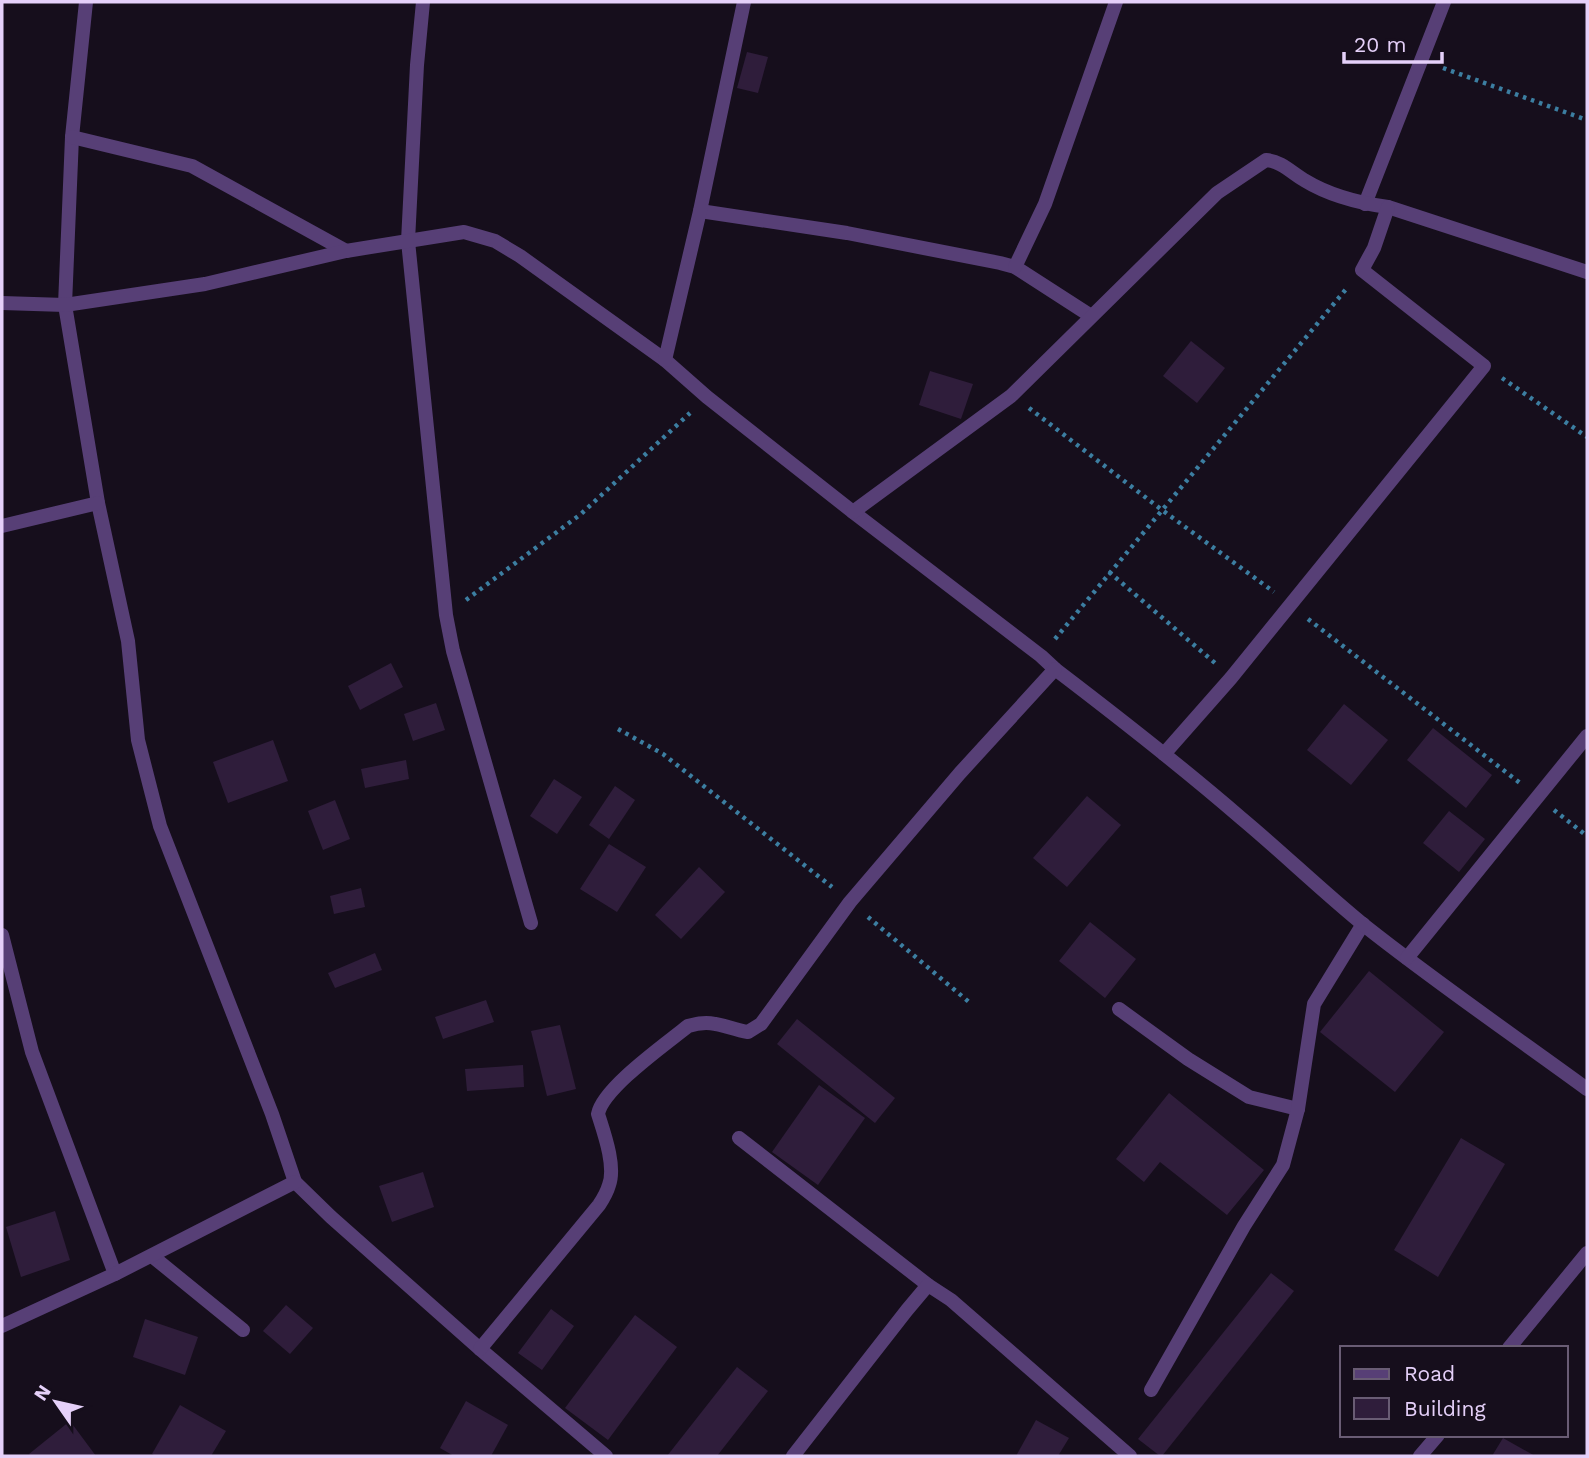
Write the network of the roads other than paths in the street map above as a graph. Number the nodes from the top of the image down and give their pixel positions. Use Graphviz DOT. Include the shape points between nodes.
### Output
graph roads {
  1 [pos="86,2"];
  2 [pos="423,2"];
  3 [pos="744,2"];
  4 [pos="1116,2"];
  5 [pos="1444,2"];
  6 [pos="72,137"];
  7 [pos="1365,204"];
  8 [pos="1388,206"];
  9 [pos="700,211"];
  10 [pos="408,241"];
  11 [pos="346,251"];
  12 [pos="1015,267"];
  13 [pos="1587,271"];
  14 [pos="2,303"];
  15 [pos="65,305"];
  16 [pos="1091,316"];
  17 [pos="665,360"];
  18 [pos="98,503"];
  19 [pos="853,512"];
  20 [pos="2,526"];
  21 [pos="1055,669"];
  22 [pos="1587,736"];
  23 [pos="1164,754"];
  24 [pos="531,923"];
  25 [pos="1363,924"];
  26 [pos="2,935"];
  27 [pos="1407,958"];
  28 [pos="6,971"];
  29 [pos="1119,1009"];
  30 [pos="1587,1089"];
  31 [pos="1298,1109"];
  32 [pos="739,1138"];
  33 [pos="295,1182"];
  34 [pos="1587,1253"];
  35 [pos="152,1255"];
  36 [pos="116,1275"];
  37 [pos="929,1285"];
  38 [pos="2,1326"];
  39 [pos="243,1330"];
  40 [pos="1511,1346"];
  41 [pos="480,1349"];
  42 [pos="1151,1390"];
  43 [pos="1436,1437"];
  44 [pos="601,1455"];
  45 [pos="793,1456"];
  46 [pos="1130,1456"];
  47 [pos="1420,1456"];
  1 -- 6 [label="street"];
  2 -- 10 [label="street"];
  3 -- 9 [label="street"];
  4 -- 12 [label="street" via="1045,204"];
  5 -- 7 [label="street"];
  6 -- 11 [label="street" via="192,166"];
  6 -- 15 [label="street"];
  7 -- 8 [label="street"];
  7 -- 16 [label="street" via="1266,160 1217,193"];
  8 -- 13 [label="street"];
  8 -- 23 [label="street" via="1362,270 1484,366"];
  9 -- 12 [label="street" via="847,233"];
  9 -- 17 [label="street"];
  10 -- 11 [label="street"];
  10 -- 17 [label="street" via="464,232 495,241"];
  10 -- 24 [label="street" via="446,615"];
  11 -- 15 [label="street" via="205,284"];
  12 -- 16 [label="street"];
  14 -- 15 [label="street"];
  15 -- 18 [label="street"];
  16 -- 19 [label="street" via="1011,396"];
  17 -- 19 [label="street"];
  18 -- 20 [label="street"];
  18 -- 33 [label="street" via="128,641 138,740 160,826"];
  19 -- 21 [label="street"];
  21 -- 23 [label="street"];
  21 -- 41 [label="street" via="850,902 761,1024 748,1032 721,1023 688,1026 605,1098 598,1114 612,1168 605,1195"];
  22 -- 27 [label="street"];
  23 -- 25 [label="street"];
  25 -- 27 [label="street"];
  25 -- 31 [label="street" via="1314,1004"];
  26 -- 28 [label="street"];
  27 -- 30 [label="street"];
  28 -- 36 [label="street"];
  29 -- 31 [label="street" via="1249,1097"];
  31 -- 42 [label="street" via="1283,1165"];
  32 -- 37 [label="street"];
  33 -- 35 [label="street"];
  33 -- 41 [label="street"];
  34 -- 40 [label="street"];
  35 -- 36 [label="street"];
  35 -- 39 [label="street"];
  36 -- 38 [label="street"];
  37 -- 45 [label="street"];
  37 -- 46 [label="street"];
  41 -- 44 [label="street"];
  43 -- 47 [label="street"];
}
